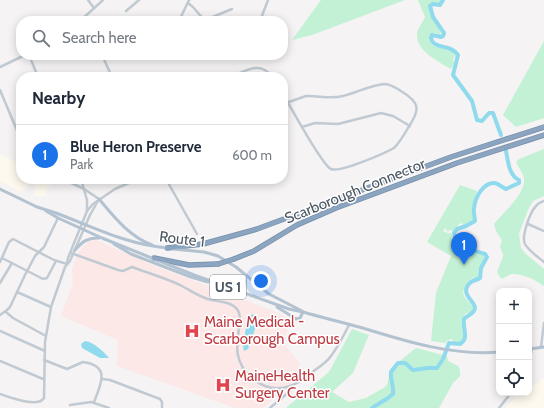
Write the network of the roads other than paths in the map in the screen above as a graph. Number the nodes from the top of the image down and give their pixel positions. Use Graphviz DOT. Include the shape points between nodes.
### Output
graph roads {
  1 [pos="88,0"];
  2 [pos="103,0"];
  3 [pos="139,0"];
  4 [pos="268,0"];
  5 [pos="188,2"];
  6 [pos="94,8"];
  7 [pos="130,8"];
  8 [pos="232,8"];
  9 [pos="126,11"];
  10 [pos="132,12"];
  11 [pos="86,16"];
  12 [pos="181,16"];
  13 [pos="201,16"];
  14 [pos="215,16"];
  15 [pos="262,16"];
  16 [pos="16,59"];
  17 [pos="31,60"];
  18 [pos="105,60"];
  19 [pos="0,67"];
  20 [pos="36,72"];
  21 [pos="110,72"];
  22 [pos="244,72"];
  23 [pos="268,72"];
  24 [pos="0,90"];
  25 [pos="288,102"];
  26 [pos="410,126"];
  27 [pos="302,127"];
  28 [pos="544,127"];
  29 [pos="16,128"];
  30 [pos="544,134"];
  31 [pos="74,184"];
  32 [pos="82,184"];
  33 [pos="127,184"];
  34 [pos="169,184"];
  35 [pos="84,189"];
  36 [pos="0,190"];
  37 [pos="93,194"];
  38 [pos="100,199"];
  39 [pos="87,200"];
  40 [pos="544,201"];
  41 [pos="46,211"];
  42 [pos="87,211"];
  43 [pos="58,218"];
  44 [pos="84,224"];
  45 [pos="528,224"];
  46 [pos="82,229"];
  47 [pos="544,231"];
  48 [pos="197,234"];
  49 [pos="102,238"];
  50 [pos="109,241"];
  51 [pos="159,247"];
  52 [pos="168,248"];
  53 [pos="40,252"];
  54 [pos="73,252"];
  55 [pos="2,258"];
  56 [pos="154,258"];
  57 [pos="56,260"];
  58 [pos="0,262"];
  59 [pos="544,262"];
  60 [pos="12,263"];
  61 [pos="67,264"];
  62 [pos="27,271"];
  63 [pos="0,283"];
  64 [pos="225,286"];
  65 [pos="16,292"];
  66 [pos="268,302"];
  67 [pos="50,307"];
  68 [pos="6,312"];
  69 [pos="303,312"];
  70 [pos="0,315"];
  71 [pos="544,323"];
  72 [pos="349,324"];
  73 [pos="0,331"];
  74 [pos="46,336"];
  75 [pos="543,347"];
  76 [pos="532,348"];
  77 [pos="45,351"];
  78 [pos="496,352"];
  79 [pos="0,360"];
  80 [pos="44,360"];
  81 [pos="43,379"];
  82 [pos="102,379"];
  83 [pos="292,386"];
  84 [pos="0,394"];
  85 [pos="509,396"];
  86 [pos="94,402"];
  87 [pos="27,405"];
  88 [pos="40,405"];
  89 [pos="70,405"];
  90 [pos="109,408"];
  91 [pos="162,408"];
  92 [pos="270,408"];
  93 [pos="499,408"];
  1 -- 6 [label="street"];
  2 -- 6 [label="street"];
  3 -- 7 [label="street"];
  4 -- 15 [label="street"];
  5 -- 12 [label="street"];
  5 -- 13 [label="street"];
  6 -- 11 [label="street"];
  7 -- 9 [label="street"];
  7 -- 10 [label="street"];
  8 -- 14 [label="street"];
  16 -- 19 [label="street"];
  17 -- 20 [label="street"];
  18 -- 21 [label="street"];
  22 -- 23 [label="street" via="258,67"];
  24 -- 29 [label="street"];
  25 -- 26 [label="street" via="309,96 342,96 388,85 395,87 415,102 417,114"];
  25 -- 27 [label="street"];
  26 -- 27 [label="street" via="393,116 381,113 338,124 315,123"];
  26 -- 27 [label="street" via="398,145 388,151 336,170 324,162"];
  28 -- 52 [label="highway, Scarborough Connector" via="451,157 257,228 203,244"];
  30 -- 56 [label="highway, Scarborough Connector, bridge" via="332,209 234,260 218,264 189,265"];
  31 -- 35 [label="street"];
  32 -- 35 [label="street"];
  33 -- 38 [label="street"];
  34 -- 48 [label="street"];
  35 -- 37 [label="street"];
  35 -- 39 [label="street"];
  36 -- 41 [label="main road, Route 1 / US 1"];
  37 -- 38 [label="street"];
  37 -- 39 [label="street"];
  38 -- 42 [label="street"];
  38 -- 44 [label="street"];
  38 -- 51 [label="main road" via="132,234 144,242"];
  39 -- 42 [label="street"];
  40 -- 45 [label="street" via="535,207"];
  41 -- 43 [label="main road, Route 1 / US 1"];
  41 -- 44 [label="main road, Route 1 / US 1"];
  42 -- 44 [label="street"];
  43 -- 46 [label="main road, Route 1 / US 1"];
  43 -- 53 [label="street"];
  44 -- 46 [label="street"];
  44 -- 51 [label="main road, Route 1 / US 1" via="132,242"];
  45 -- 47 [label="street"];
  45 -- 59 [label="street" via="524,242"];
  46 -- 49 [label="main road, Route 1 / US 1"];
  46 -- 54 [label="street"];
  46 -- 54 [label="street"];
  49 -- 50 [label="main road, Route 1 / US 1"];
  49 -- 54 [label="main road" via="88,239"];
  50 -- 56 [label="main road, Route 1 / US 1"];
  50 -- 64 [label="main road" via="143,259 191,277"];
  51 -- 52 [label="main road, Route 1 / US 1"];
  52 -- 69 [label="main road, Route 1 / US 1" via="218,256 236,267 268,294"];
  53 -- 55 [label="street" via="12,240"];
  53 -- 57 [label="street"];
  53 -- 62 [label="street"];
  54 -- 61 [label="street"];
  54 -- 83 [label="street" via="120,271 133,267 201,297 232,305 240,316 236,348 244,370 265,386"];
  55 -- 58 [label="street"];
  55 -- 60 [label="street"];
  56 -- 64 [label="main road, Route 1 / US 1"];
  57 -- 61 [label="street"];
  57 -- 62 [label="street" via="45,279"];
  60 -- 62 [label="street"];
  60 -- 63 [label="street"];
  61 -- 67 [label="street"];
  62 -- 65 [label="street"];
  64 -- 66 [label="main road, Route 1 / US 1"];
  65 -- 67 [label="street"];
  65 -- 68 [label="street"];
  66 -- 69 [label="main road, Route 1 / US 1"];
  66 -- 69 [label="main road" via="294,319 300,318"];
  67 -- 74 [label="street"];
  68 -- 70 [label="street"];
  68 -- 74 [label="street"];
  69 -- 72 [label="main road, Route 1 / US 1"];
  71 -- 75 [label="street"];
  72 -- 78 [label="main road, Route 1 / US 1" via="443,349"];
  72 -- 83 [label="street" via="329,359"];
  73 -- 77 [label="street"];
  74 -- 77 [label="street"];
  75 -- 76 [label="main road"];
  77 -- 80 [label="street"];
  79 -- 81 [label="street"];
  80 -- 81 [label="street"];
  80 -- 82 [label="street" via="67,369 82,362 90,364 98,368"];
  81 -- 88 [label="street" via="44,398"];
  82 -- 86 [label="street"];
  82 -- 91 [label="street" via="160,399"];
  83 -- 92 [label="street" via="289,392"];
  84 -- 87 [label="street"];
  85 -- 93 [label="street"];
  86 -- 89 [label="street"];
  86 -- 90 [label="street"];
}
